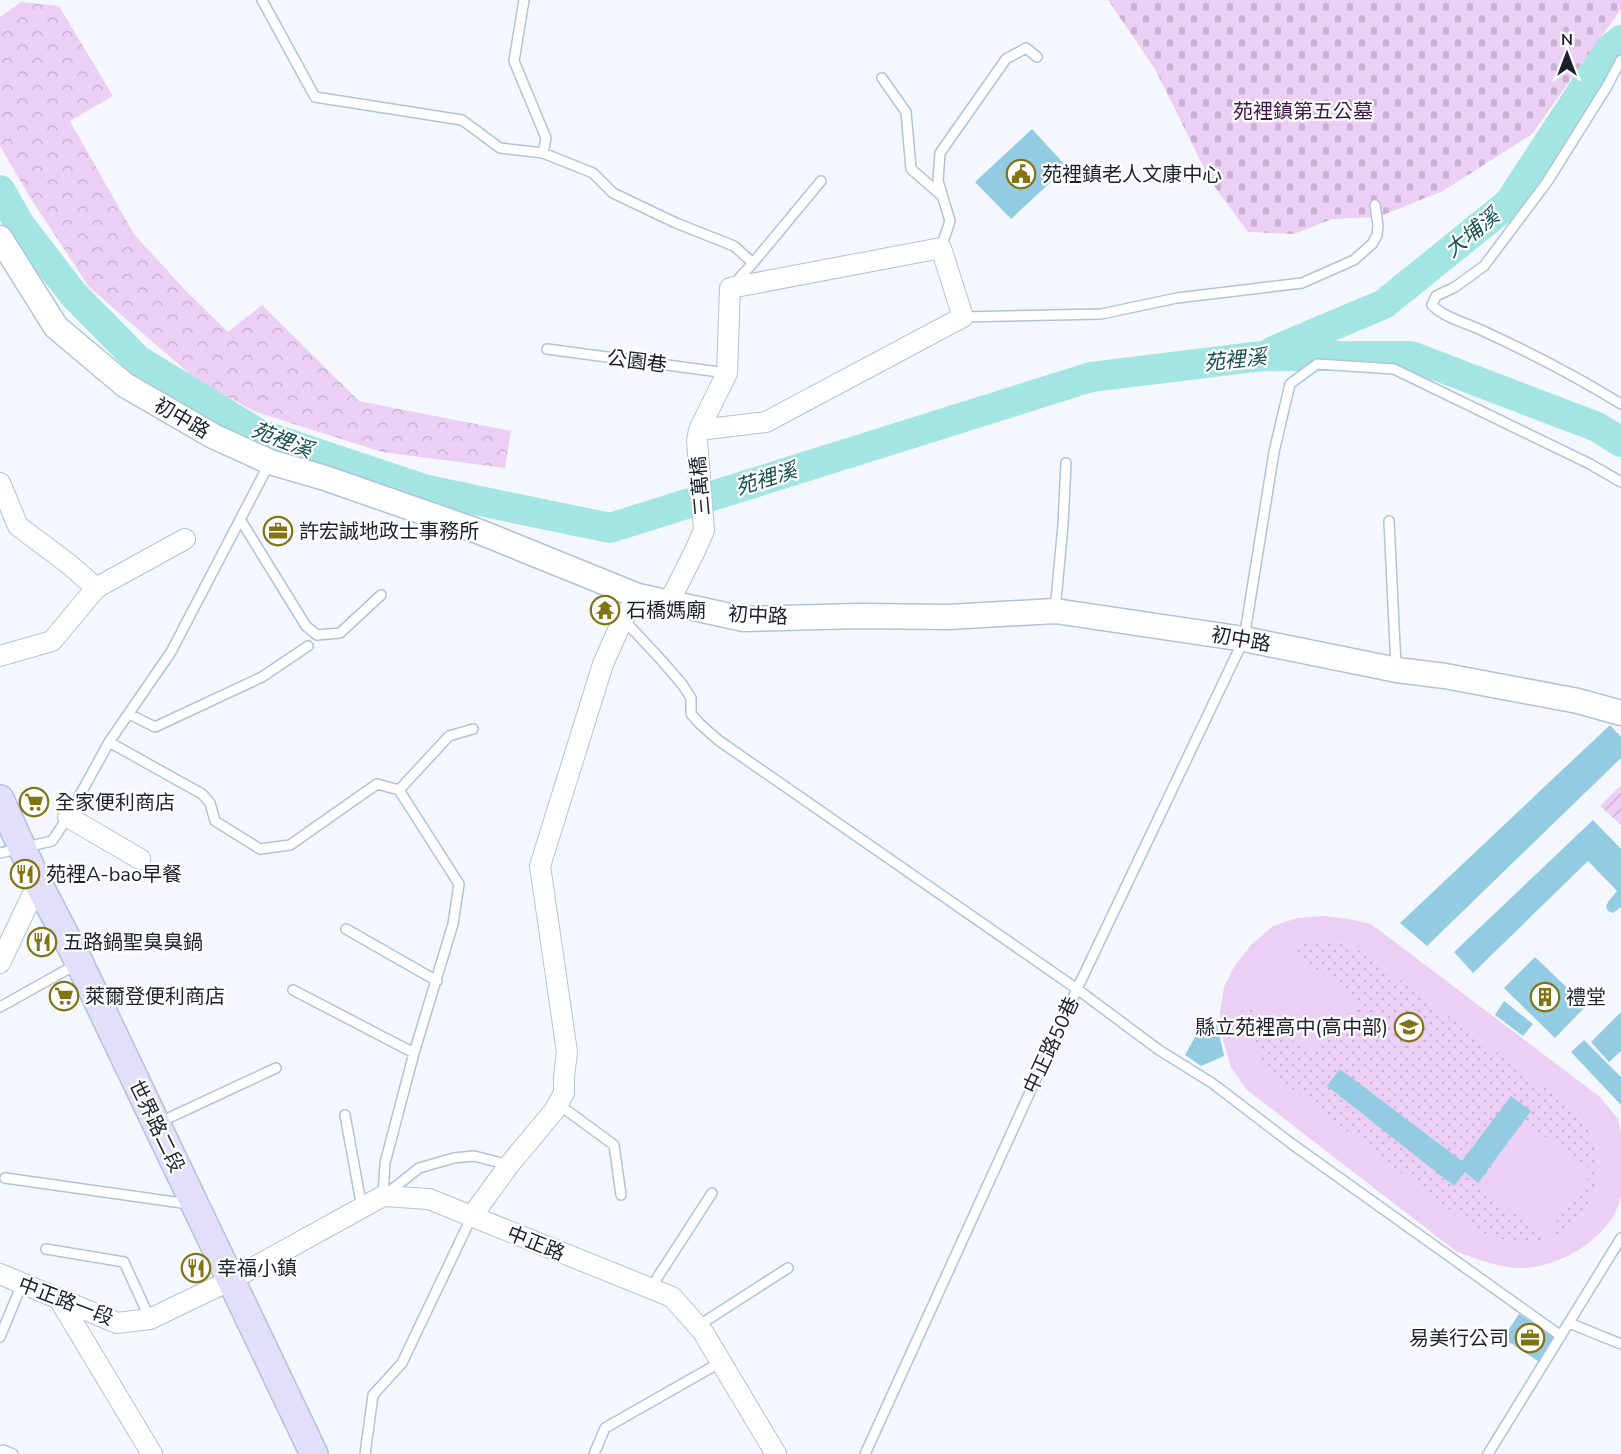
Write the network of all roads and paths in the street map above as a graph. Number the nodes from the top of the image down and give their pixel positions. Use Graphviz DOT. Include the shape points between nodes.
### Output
graph roads {
  1 [pos="262,0"];
  2 [pos="524,0"];
  3 [pos="1037,57"];
  4 [pos="1621,60"];
  5 [pos="882,78"];
  6 [pos="543,153"];
  7 [pos="821,181"];
  8 [pos="942,196"];
  9 [pos="1375,205"];
  10 [pos="0,238"];
  11 [pos="941,248"];
  12 [pos="753,263"];
  13 [pos="730,288"];
  14 [pos="963,317"];
  15 [pos="547,349"];
  16 [pos="726,373"];
  17 [pos="1621,404"];
  18 [pos="698,436"];
  19 [pos="270,462"];
  20 [pos="1066,463"];
  21 [pos="1621,482"];
  22 [pos="0,483"];
  23 [pos="240,519"];
  24 [pos="1389,521"];
  25 [pos="185,539"];
  26 [pos="96,588"];
  27 [pos="381,595"];
  28 [pos="638,596"];
  29 [pos="669,603"];
  30 [pos="1055,611"];
  31 [pos="623,619"];
  32 [pos="1244,639"];
  33 [pos="308,646"];
  34 [pos="0,656"];
  35 [pos="1396,670"];
  36 [pos="1621,713"];
  37 [pos="129,714"];
  38 [pos="473,729"];
  39 [pos="109,742"];
  40 [pos="399,790"];
  41 [pos="0,799"];
  42 [pos="68,817"];
  43 [pos="11,850"];
  44 [pos="140,860"];
  45 [pos="38,883"];
  46 [pos="346,929"];
  47 [pos="79,962"];
  48 [pos="0,963"];
  49 [pos="436,981"];
  50 [pos="1077,989"];
  51 [pos="293,990"];
  52 [pos="0,1006"];
  53 [pos="414,1053"];
  54 [pos="276,1068"];
  55 [pos="558,1103"];
  56 [pos="345,1115"];
  57 [pos="156,1124"];
  58 [pos="509,1165"];
  59 [pos="5,1178"];
  60 [pos="712,1193"];
  61 [pos="621,1195"];
  62 [pos="383,1196"];
  63 [pos="195,1205"];
  64 [pos="362,1208"];
  65 [pos="472,1216"];
  66 [pos="1621,1238"];
  67 [pos="46,1248"];
  68 [pos="788,1268"];
  69 [pos="0,1275"];
  70 [pos="231,1280"];
  71 [pos="22,1284"];
  72 [pos="650,1289"];
  73 [pos="59,1299"];
  74 [pos="150,1319"];
  75 [pos="1569,1323"];
  76 [pos="698,1326"];
  77 [pos="1562,1336"];
  78 [pos="0,1337"];
  79 [pos="1621,1344"];
  80 [pos="721,1362"];
  81 [pos="3,1450"];
  82 [pos="13,1454"];
  83 [pos="152,1454"];
  84 [pos="314,1454"];
  85 [pos="365,1454"];
  86 [pos="594,1454"];
  87 [pos="776,1454"];
  88 [pos="865,1454"];
  89 [pos="1488,1454"];
  1 -- 6 [label="lane" via="315,98 462,120 500,148"];
  2 -- 6 [label="lane" via="514,61 546,138"];
  3 -- 8 [label="lane" via="1026,48 1006,59 940,153 938,181"];
  4 -- 17 [label="lane" via="1546,183 1484,266 1436,296 1432,305"];
  5 -- 8 [label="lane" via="906,112 911,169"];
  6 -- 12 [label="lane" via="593,173 613,193 734,246"];
  7 -- 12 [label="lane"];
  8 -- 11 [label="lane" via="950,221"];
  9 -- 14 [label="lane" via="1378,226 1372,244 1354,260 1302,283 1177,298 1101,314"];
  10 -- 19 [label="street, 初中路" via="56,327 125,385 213,436"];
  11 -- 13 [label="street"];
  11 -- 14 [label="street"];
  12 -- 13 [label="lane"];
  13 -- 16 [label="street"];
  14 -- 18 [label="street" via="766,422"];
  15 -- 16 [label="lane, 公園巷"];
  16 -- 18 [label="street"];
  18 -- 29 [label="street, 三萬橋" via="704,530"];
  19 -- 23 [label="lane"];
  19 -- 28 [label="street, 初中路" via="480,532"];
  20 -- 30 [label="lane"];
  21 -- 32 [label="lane, 中正路50巷" via="1394,369 1317,364 1290,384 1274,452"];
  22 -- 26 [label="street" via="18,526"];
  23 -- 27 [label="lane" via="306,626 317,635 340,633"];
  23 -- 37 [label="lane" via="171,652"];
  24 -- 35 [label="lane"];
  25 -- 26 [label="street"];
  26 -- 34 [label="street" via="51,641"];
  28 -- 29 [label="street, 初中路"];
  28 -- 31 [label="street"];
  29 -- 30 [label="street, 初中路" via="744,618 948,617"];
  30 -- 32 [label="street, 初中路"];
  31 -- 50 [label="lane" via="681,684 691,698 692,714 718,740"];
  31 -- 55 [label="street" via="603,664 540,866 567,1052 564,1093"];
  32 -- 35 [label="street, 初中路"];
  32 -- 50 [label="lane, 中正路50巷"];
  33 -- 37 [label="lane" via="262,677 155,727"];
  35 -- 36 [label="street, 初中路" via="1578,701"];
  37 -- 39 [label="lane"];
  38 -- 40 [label="lane" via="449,736"];
  39 -- 40 [label="lane" via="202,794 210,803 215,821 260,849 290,845 377,784"];
  39 -- 42 [label="lane"];
  40 -- 49 [label="lane" via="459,884 453,924"];
  41 -- 43 [label="main road, 世界路二段"];
  42 -- 43 [label="lane" via="52,841"];
  42 -- 44 [label="street"];
  43 -- 45 [label="main road, 世界路二段"];
  45 -- 47 [label="main road, 世界路二段"];
  45 -- 48 [label="street"];
  46 -- 49 [label="lane"];
  47 -- 52 [label="lane"];
  47 -- 57 [label="main road, 世界路二段"];
  49 -- 53 [label="lane"];
  50 -- 77 [label="lane"];
  50 -- 88 [label="lane, 中正路50巷"];
  51 -- 53 [label="lane"];
  53 -- 62 [label="lane" via="385,1163"];
  54 -- 57 [label="lane"];
  55 -- 58 [label="street"];
  55 -- 61 [label="lane" via="614,1145"];
  56 -- 64 [label="lane"];
  57 -- 63 [label="main road, 世界路二段"];
  58 -- 62 [label="lane" via="474,1156 454,1158 419,1168"];
  58 -- 65 [label="street"];
  59 -- 63 [label="lane"];
  60 -- 72 [label="lane"];
  62 -- 64 [label="street"];
  62 -- 65 [label="street, 中正路" via="429,1199"];
  63 -- 70 [label="main road, 世界路二段"];
  64 -- 70 [label="street"];
  65 -- 72 [label="street, 中正路"];
  65 -- 85 [label="lane" via="402,1363 373,1395"];
  66 -- 75 [label="lane"];
  67 -- 74 [label="lane" via="124,1262"];
  68 -- 76 [label="lane"];
  69 -- 71 [label="street, 中正路一段"];
  70 -- 74 [label="street, 中正路一段"];
  70 -- 84 [label="main road, 世界路二段"];
  71 -- 73 [label="street, 中正路一段"];
  71 -- 78 [label="lane"];
  72 -- 76 [label="street, 中正路" via="672,1297"];
  73 -- 74 [label="street, 中正路一段" via="117,1323"];
  73 -- 83 [label="street"];
  75 -- 77 [label="lane"];
  75 -- 79 [label="lane"];
  76 -- 80 [label="street, 中正路"];
  77 -- 89 [label="lane"];
  80 -- 86 [label="lane" via="605,1428"];
  80 -- 87 [label="street, 中正路"];
  81 -- 82 [label="lane"];
}
